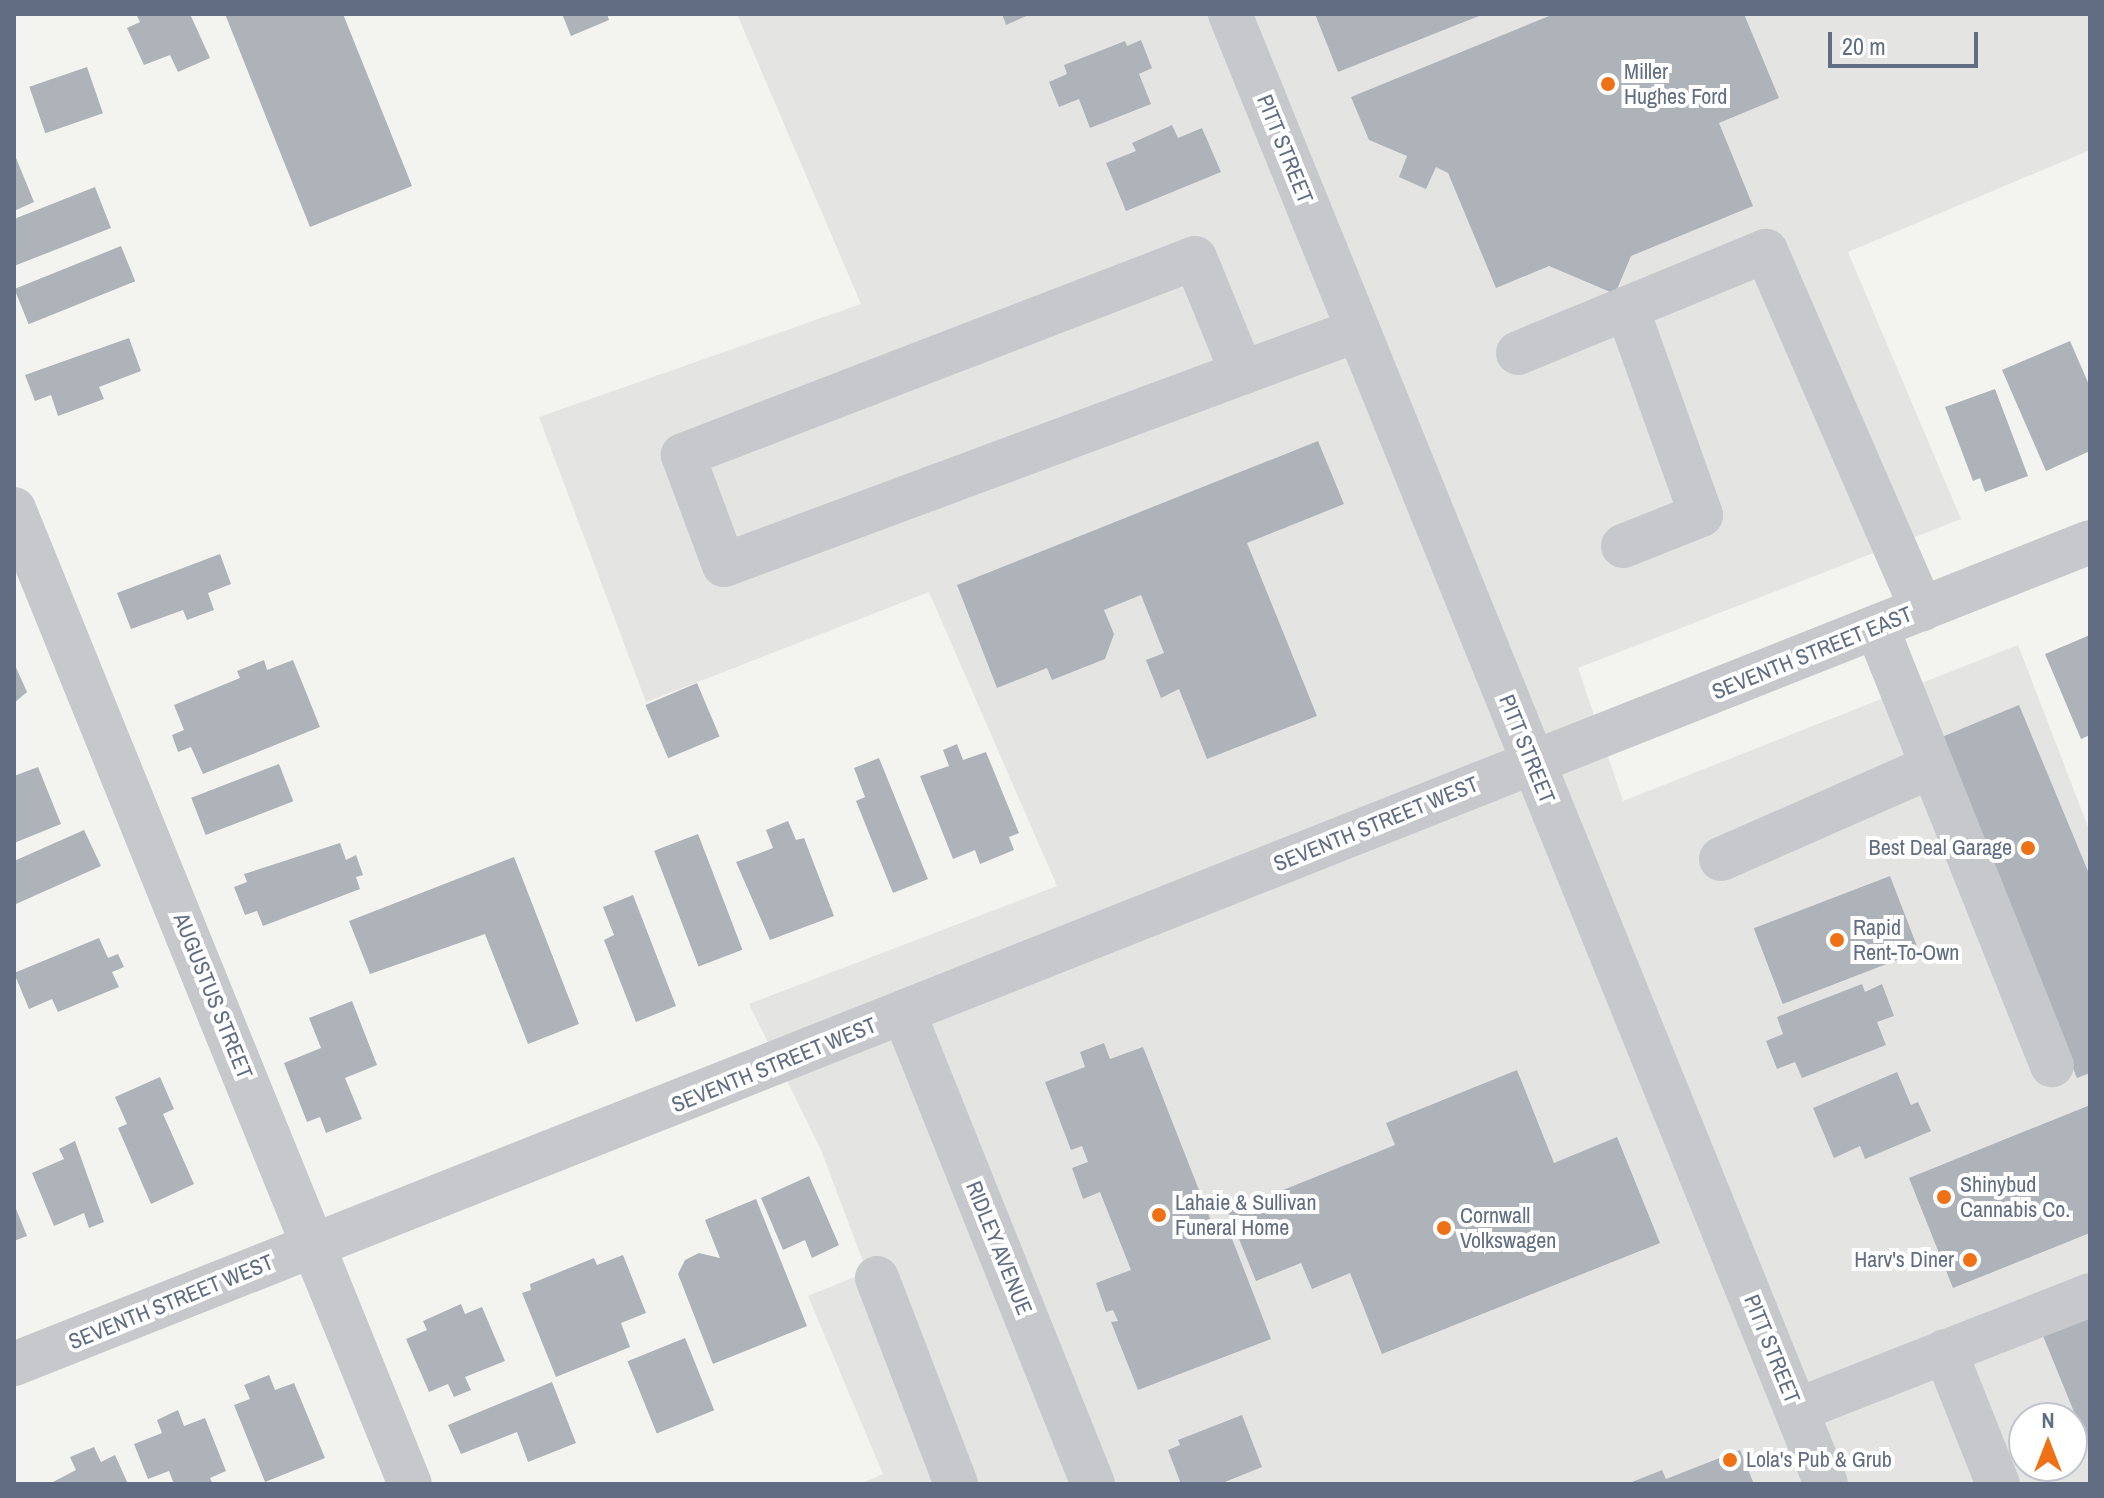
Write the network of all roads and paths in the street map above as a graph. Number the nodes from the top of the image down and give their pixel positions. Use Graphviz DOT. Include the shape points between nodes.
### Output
graph roads {
  1 [pos="1230,14"];
  2 [pos="1627,308"];
  3 [pos="1358,330"];
  4 [pos="1518,353"];
  5 [pos="1242,373"];
  6 [pos="14,509"];
  7 [pos="2090,542"];
  8 [pos="1623,546"];
  9 [pos="1922,610"];
  10 [pos="1877,628"];
  11 [pos="1533,762"];
  12 [pos="1931,767"];
  13 [pos="1721,859"];
  14 [pos="904,1013"];
  15 [pos="2052,1065"];
  16 [pos="315,1245"];
  17 [pos="877,1278"];
  18 [pos="2090,1295"];
  19 [pos="1945,1351"];
  20 [pos="14,1364"];
  21 [pos="1797,1410"];
  22 [pos="410,1484"];
  23 [pos="956,1484"];
  24 [pos="1093,1484"];
  25 [pos="1826,1484"];
  26 [pos="1998,1484"];
  1 -- 3 [label="street, PITT STREET"];
  2 -- 4 [label="street"];
  2 -- 8 [label="street" via="1701,515"];
  2 -- 9 [label="street" via="1766,251"];
  3 -- 5 [label="street"];
  3 -- 11 [label="street, PITT STREET"];
  5 -- 5 [label="street" via="724,565 683,455 1195,258"];
  6 -- 16 [label="street, AUGUSTUS STREET"];
  7 -- 9 [label="street, SEVENTH STREET EAST"];
  9 -- 10 [label="street, SEVENTH STREET EAST"];
  10 -- 11 [label="street, SEVENTH STREET EAST"];
  10 -- 12 [label="street"];
  11 -- 14 [label="street, SEVENTH STREET WEST"];
  11 -- 21 [label="street, PITT STREET"];
  12 -- 13 [label="street"];
  12 -- 15 [label="street"];
  14 -- 16 [label="street, SEVENTH STREET WEST"];
  14 -- 24 [label="street, RIDLEY AVENUE"];
  16 -- 20 [label="street, SEVENTH STREET WEST"];
  16 -- 22 [label="street, AUGUSTUS STREET"];
  17 -- 23 [label="street"];
  18 -- 19 [label="street"];
  19 -- 21 [label="street"];
  19 -- 26 [label="street"];
  21 -- 25 [label="street, PITT STREET"];
}
